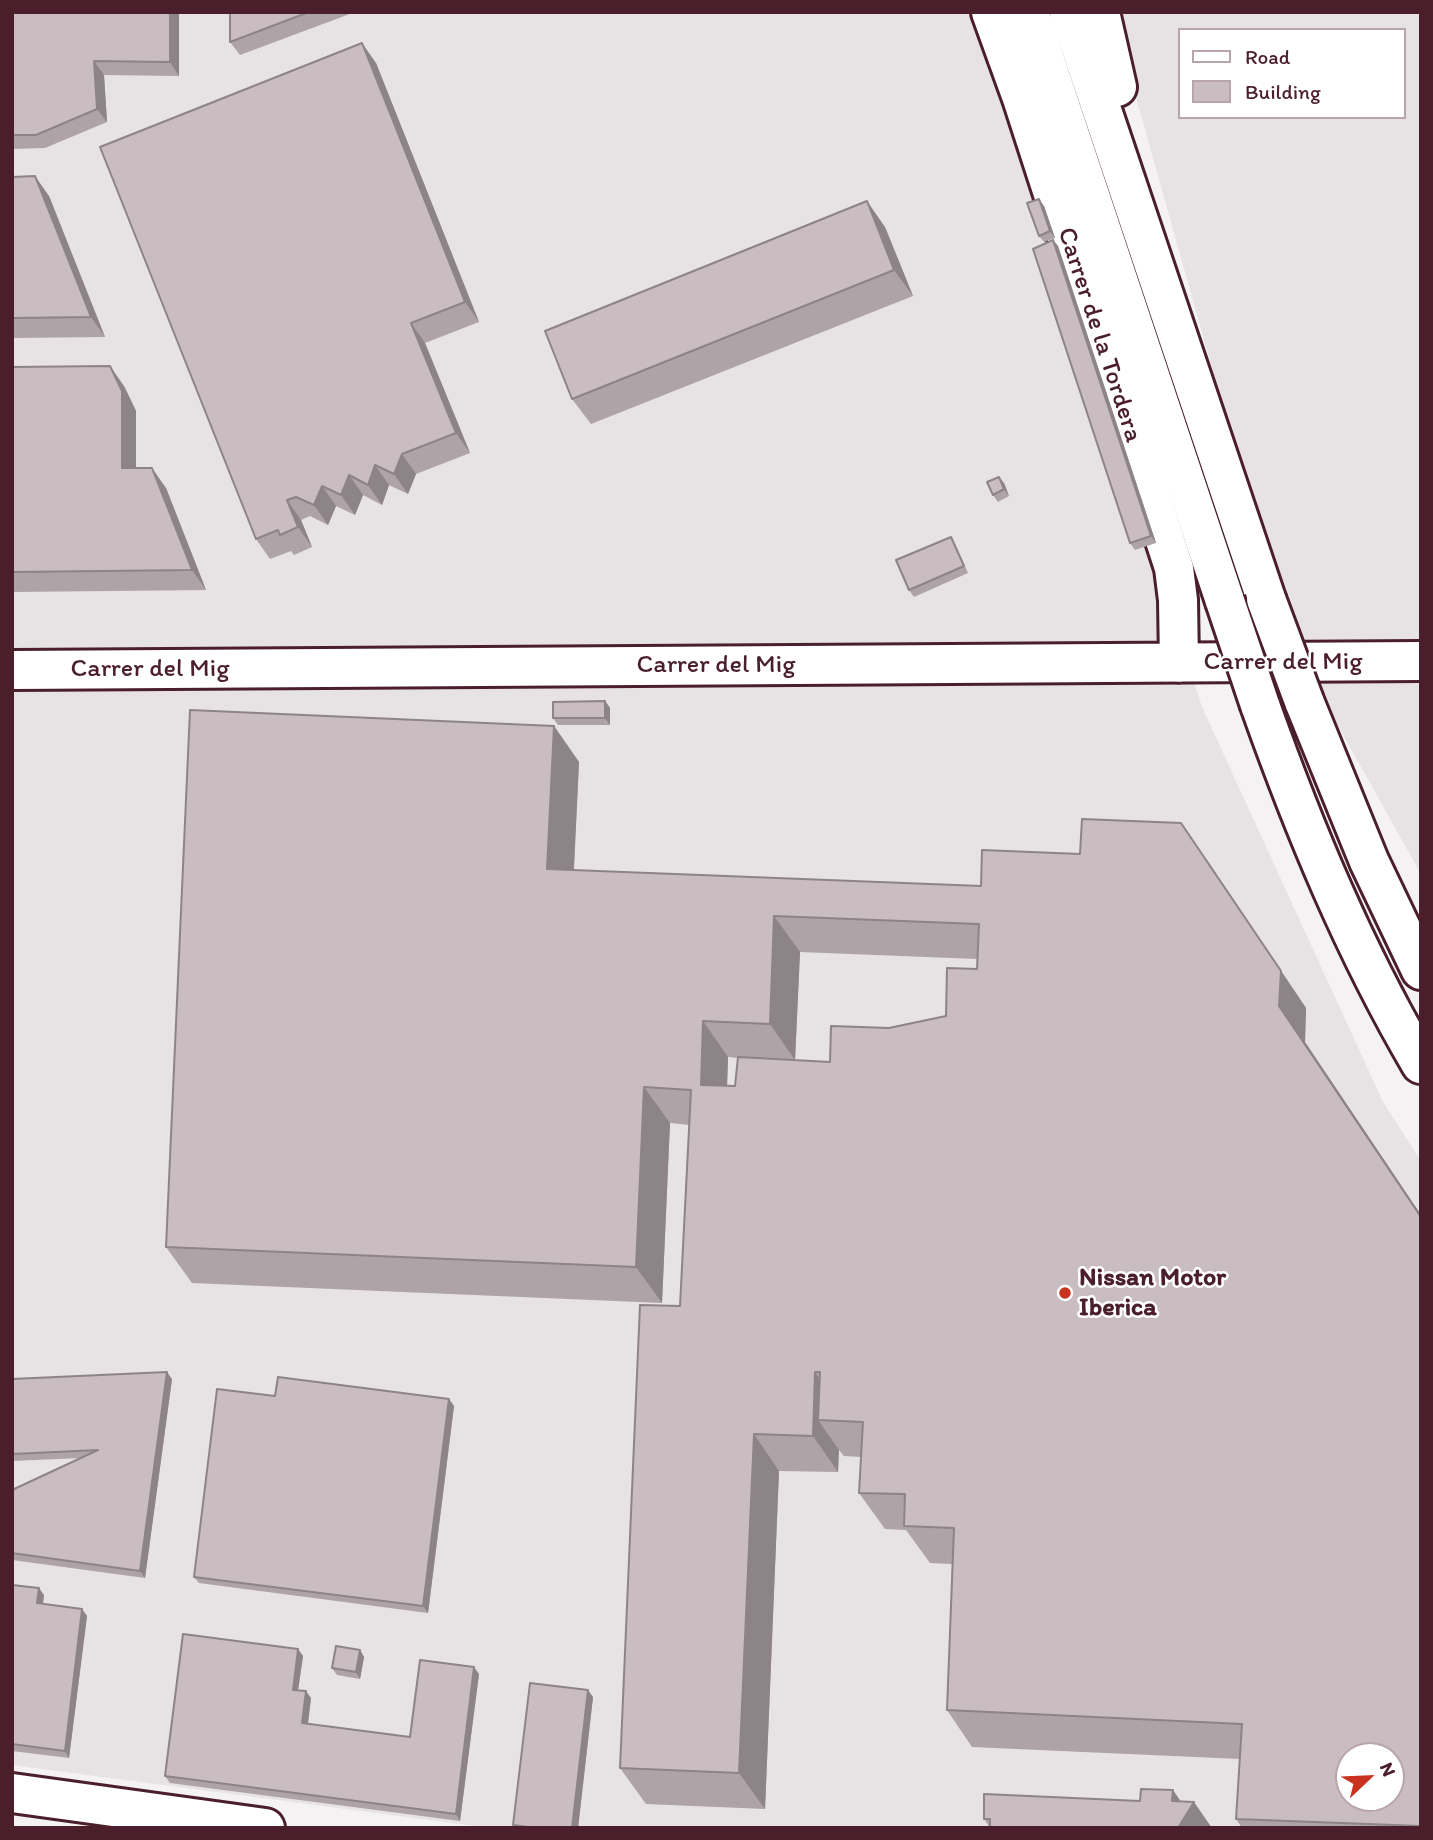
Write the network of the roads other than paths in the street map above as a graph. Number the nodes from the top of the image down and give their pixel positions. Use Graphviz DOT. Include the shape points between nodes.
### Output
graph roads {
  1 [pos="991,12"];
  2 [pos="1028,12"];
  3 [pos="1069,12"];
  4 [pos="1100,12"];
  5 [pos="1170,314"];
  6 [pos="1421,662"];
  7 [pos="1179,663"];
  8 [pos="12,670"];
  9 [pos="1421,970"];
  10 [pos="1421,1064"];
  11 [pos="12,1793"];
  12 [pos="265,1828"];
  1 -- 7 [label="main road, Carrer de la Tordera" via="1174,568"];
  2 -- 10 [label="main road, bridge" via="1260,705 1330,886"];
  3 -- 5 [label="main road"];
  4 -- 5 [label="main road"];
  5 -- 9 [label="main road, bridge" via="1304,701 1369,861"];
  6 -- 7 [label="main road, Carrer del Mig"];
  7 -- 8 [label="main road, Carrer del Mig"];
  11 -- 12 [label="main road"];
}
